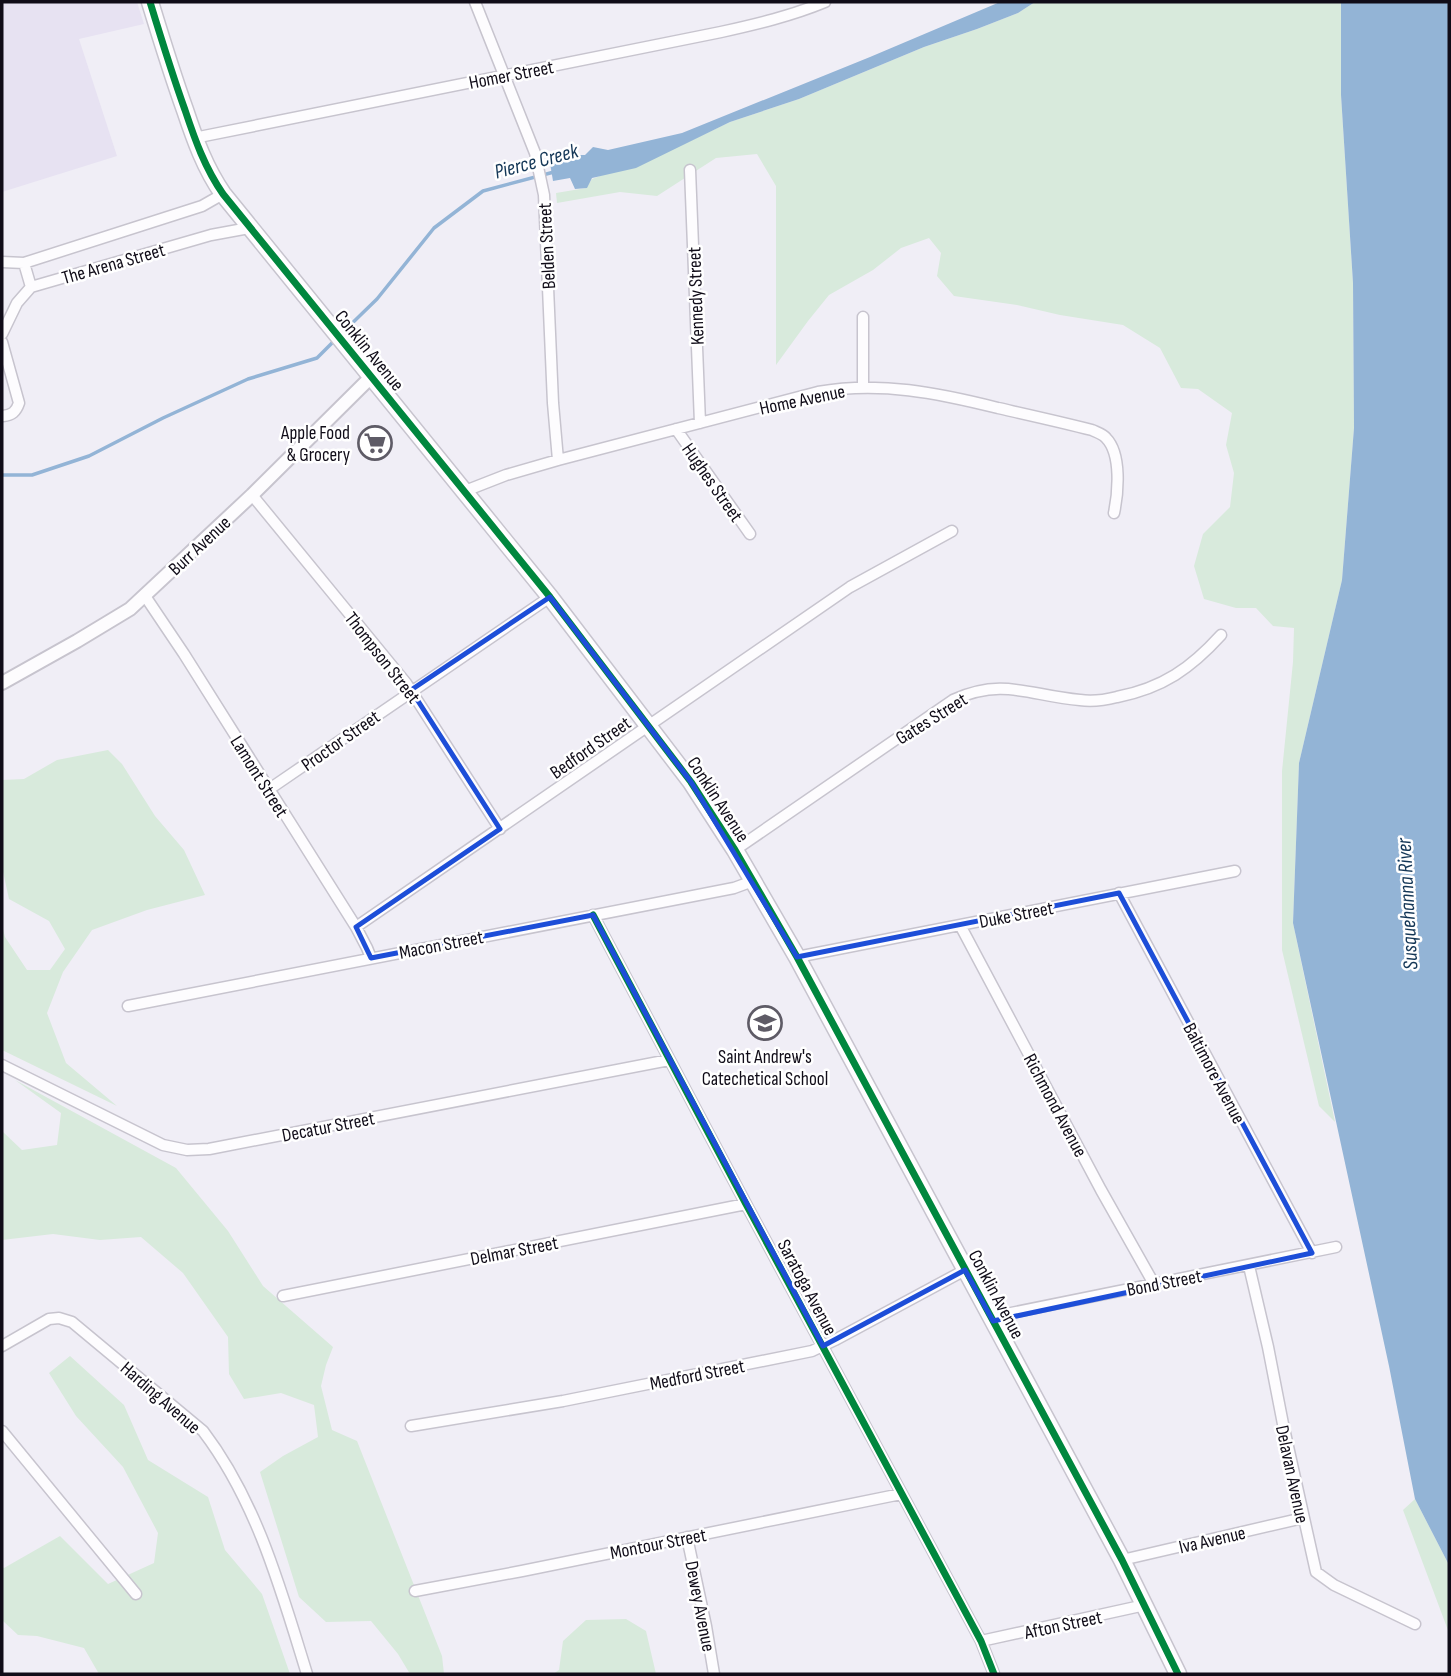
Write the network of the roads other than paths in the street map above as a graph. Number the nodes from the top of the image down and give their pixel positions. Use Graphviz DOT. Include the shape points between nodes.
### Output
graph roads {
  1 [pos="150,2"];
  2 [pos="475,2"];
  3 [pos="825,2"];
  4 [pos="504,75"];
  5 [pos="194,138"];
  6 [pos="690,170"];
  7 [pos="223,194"];
  8 [pos="249,228"];
  9 [pos="2,262"];
  10 [pos="24,263"];
  11 [pos="31,287"];
  12 [pos="863,317"];
  13 [pos="2,334"];
  14 [pos="2,342"];
  15 [pos="372,376"];
  16 [pos="863,387"];
  17 [pos="2,416"];
  18 [pos="700,423"];
  19 [pos="676,429"];
  20 [pos="558,460"];
  21 [pos="465,491"];
  22 [pos="252,495"];
  23 [pos="1114,513"];
  24 [pos="952,531"];
  25 [pos="750,534"];
  26 [pos="145,596"];
  27 [pos="551,597"];
  28 [pos="1221,635"];
  29 [pos="2,683"];
  30 [pos="411,690"];
  31 [pos="649,725"];
  32 [pos="268,790"];
  33 [pos="500,829"];
  34 [pos="735,850"];
  35 [pos="1235,871"];
  36 [pos="753,881"];
  37 [pos="1119,893"];
  38 [pos="593,915"];
  39 [pos="960,925"];
  40 [pos="356,927"];
  41 [pos="797,957"];
  42 [pos="371,958"];
  43 [pos="128,1006"];
  44 [pos="669,1060"];
  45 [pos="2,1065"];
  46 [pos="746,1204"];
  47 [pos="1336,1247"];
  48 [pos="1311,1253"];
  49 [pos="1249,1266"];
  50 [pos="965,1269"];
  51 [pos="1154,1284"];
  52 [pos="283,1296"];
  53 [pos="993,1321"];
  54 [pos="2,1346"];
  55 [pos="823,1346"];
  56 [pos="411,1426"];
  57 [pos="2,1431"];
  58 [pos="901,1494"];
  59 [pos="1303,1518"];
  60 [pos="687,1537"];
  61 [pos="1122,1560"];
  62 [pos="415,1591"];
  63 [pos="136,1594"];
  64 [pos="1145,1605"];
  65 [pos="1415,1624"];
  66 [pos="981,1641"];
  67 [pos="307,1674"];
  68 [pos="714,1674"];
  69 [pos="994,1674"];
  70 [pos="1178,1674"];
  1 -- 5 [label="main road, Conklin Avenue"];
  2 -- 4 [label="street, Belden Street"];
  3 -- 4 [label="street, Homer Street" via="774,20"];
  4 -- 5 [label="street, Homer Street"];
  4 -- 20 [label="street, Belden Street" via="535,153 544,195"];
  5 -- 7 [label="main road, Conklin Avenue"];
  6 -- 18 [label="street, Kennedy Street"];
  7 -- 8 [label="main road, Conklin Avenue"];
  7 -- 10 [label="street, The Arena Street" via="202,206"];
  8 -- 11 [label="street, The Arena Street"];
  8 -- 15 [label="main road, Conklin Avenue"];
  9 -- 10 [label="street, The Arena Street"];
  10 -- 11 [label="street"];
  11 -- 13 [label="street"];
  12 -- 16 [label="street"];
  14 -- 17 [label="street" via="19,403 12,414"];
  15 -- 21 [label="main road, Conklin Avenue"];
  15 -- 22 [label="street, Burr Avenue"];
  16 -- 18 [label="street, Home Avenue" via="818,392"];
  16 -- 23 [label="street, Home Avenue" via="951,396 1106,437 1118,484"];
  18 -- 19 [label="street, Home Avenue"];
  19 -- 20 [label="street, Home Avenue"];
  19 -- 25 [label="street, Hughes Street"];
  20 -- 21 [label="street, Home Avenue"];
  21 -- 27 [label="main road, Conklin Avenue"];
  22 -- 26 [label="street, Burr Avenue"];
  22 -- 30 [label="street, Thompson Street"];
  24 -- 31 [label="street, Bedford Street" via="850,587"];
  26 -- 29 [label="street, Burr Avenue"];
  26 -- 32 [label="street, Lamont Street"];
  27 -- 30 [label="street, Proctor Street"];
  27 -- 31 [label="main road, Conklin Avenue"];
  28 -- 34 [label="street, Gates Street" via="1171,679 1137,693 1080,701 1008,688 968,693"];
  30 -- 32 [label="street, Proctor Street"];
  30 -- 33 [label="street, Thompson Street"];
  31 -- 33 [label="street, Bedford Street"];
  31 -- 34 [label="main road, Conklin Avenue"];
  32 -- 40 [label="street, Lamont Street"];
  33 -- 40 [label="street, Bedford Street"];
  34 -- 36 [label="main road, Conklin Avenue"];
  35 -- 37 [label="street, Duke Street"];
  36 -- 38 [label="street, Macon Street"];
  36 -- 41 [label="main road, Conklin Avenue"];
  37 -- 39 [label="street, Duke Street"];
  37 -- 48 [label="street, Baltimore Avenue"];
  38 -- 42 [label="street, Macon Street"];
  38 -- 44 [label="street, Saratoga Avenue"];
  39 -- 41 [label="street, Duke Street"];
  39 -- 51 [label="street, Richmond Avenue"];
  40 -- 42 [label="street, Lamont Street"];
  41 -- 50 [label="main road, Conklin Avenue"];
  42 -- 43 [label="street, Macon Street"];
  44 -- 45 [label="street, Decatur Street" via="187,1150 163,1144"];
  44 -- 46 [label="street, Saratoga Avenue"];
  46 -- 52 [label="street, Delmar Street"];
  46 -- 55 [label="street, Saratoga Avenue"];
  47 -- 48 [label="street, Bond Street"];
  48 -- 49 [label="street, Bond Street"];
  49 -- 51 [label="street, Bond Street"];
  49 -- 59 [label="street, Delavan Avenue"];
  50 -- 53 [label="main road, Conklin Avenue"];
  50 -- 55 [label="street, Medford Street"];
  51 -- 53 [label="street, Bond Street" via="1011,1313"];
  53 -- 61 [label="main road, Conklin Avenue"];
  54 -- 67 [label="street, Harding Avenue" via="50,1319 72,1322 203,1431 249,1507"];
  55 -- 56 [label="street, Medford Street" via="563,1401"];
  55 -- 58 [label="street, Saratoga Avenue"];
  57 -- 63 [label="street"];
  58 -- 60 [label="street, Montour Street"];
  58 -- 66 [label="street, Saratoga Avenue"];
  59 -- 61 [label="street, Iva Avenue"];
  59 -- 65 [label="street, Delavan Avenue" via="1315,1572"];
  60 -- 62 [label="street, Montour Street"];
  60 -- 68 [label="street, Dewey Avenue"];
  61 -- 64 [label="main road, Conklin Avenue"];
  64 -- 66 [label="street, Afton Street"];
  64 -- 70 [label="main road, Conklin Avenue"];
  66 -- 69 [label="street, Saratoga Avenue"];
}
